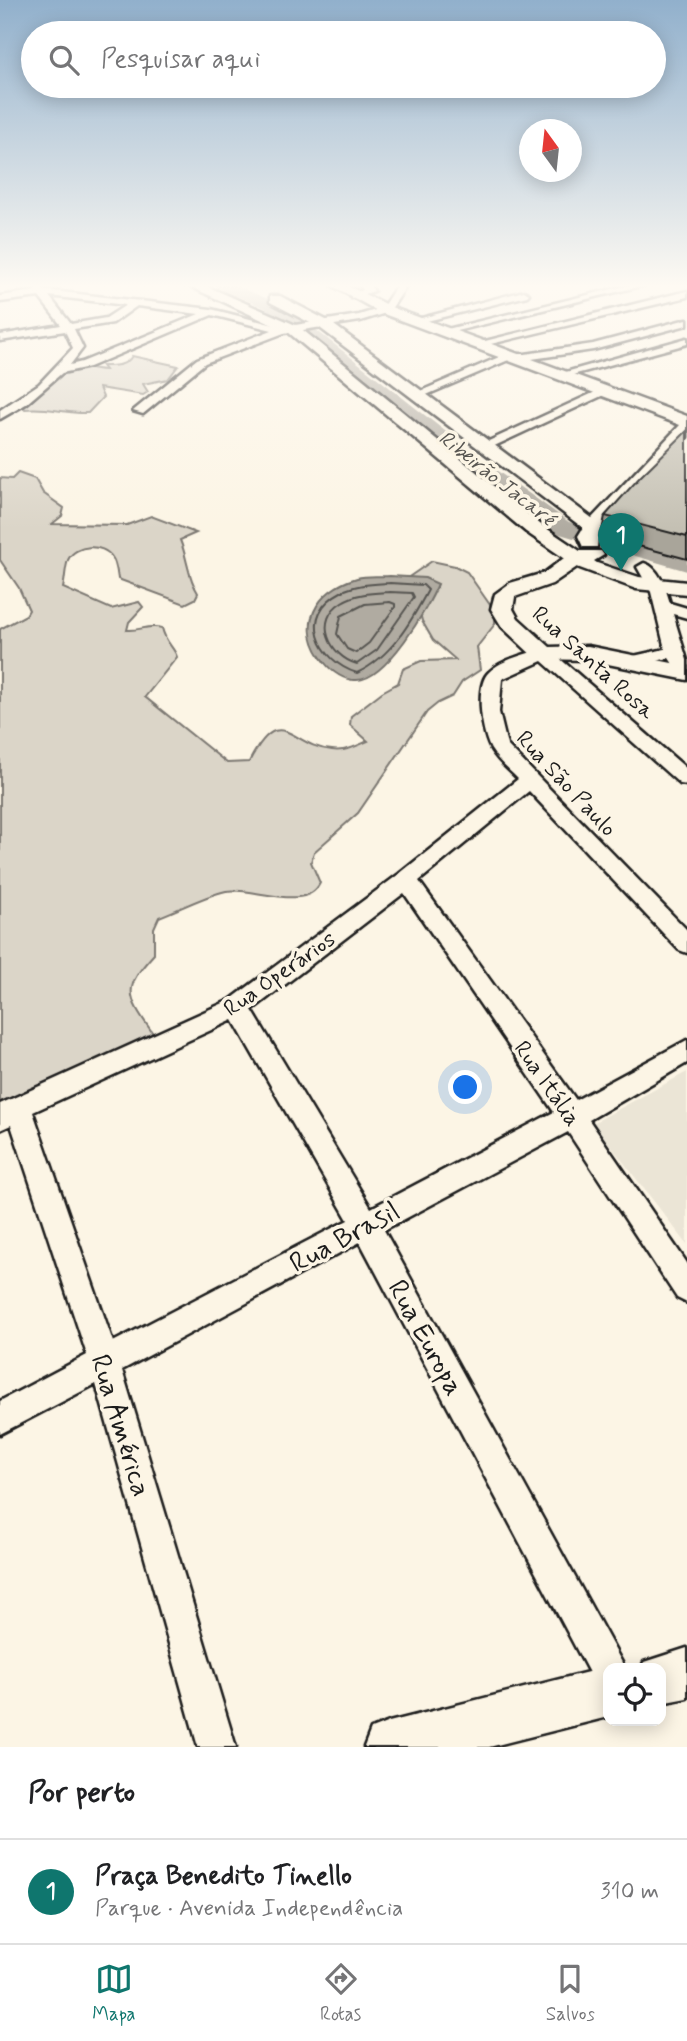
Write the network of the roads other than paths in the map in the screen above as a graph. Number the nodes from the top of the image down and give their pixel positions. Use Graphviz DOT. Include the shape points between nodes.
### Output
graph roads {
  1 [pos="64,367"];
  2 [pos="78,367"];
  3 [pos="194,367"];
  4 [pos="337,367"];
  5 [pos="381,367"];
  6 [pos="485,367"];
  7 [pos="538,367"];
  8 [pos="592,367"];
  9 [pos="61,370"];
  10 [pos="561,375"];
  11 [pos="604,391"];
  12 [pos="420,394"];
  13 [pos="139,411"];
  14 [pos="0,415"];
  15 [pos="687,425"];
  16 [pos="486,445"];
  17 [pos="583,545"];
  18 [pos="651,576"];
  19 [pos="687,580"];
  20 [pos="687,589"];
  21 [pos="666,606"];
  22 [pos="687,613"];
  23 [pos="674,652"];
  24 [pos="544,654"];
  25 [pos="635,661"];
  26 [pos="687,672"];
  27 [pos="687,779"];
  28 [pos="529,780"];
  29 [pos="406,880"];
  30 [pos="687,944"];
  31 [pos="238,1007"];
  32 [pos="687,1051"];
  33 [pos="9,1112"];
  34 [pos="572,1116"];
  35 [pos="366,1225"];
  36 [pos="687,1288"];
  37 [pos="105,1363"];
  38 [pos="0,1418"];
  39 [pos="604,1663"];
  40 [pos="687,1673"];
  41 [pos="666,1678"];
  42 [pos="603,1693"];
  43 [pos="217,1747"];
  44 [pos="388,1747"];
  1 -- 9 [label="street"];
  2 -- 9 [label="street"];
  3 -- 13 [label="street"];
  4 -- 17 [label="main road" via="533,528"];
  5 -- 12 [label="main road"];
  6 -- 12 [label="street"];
  7 -- 10 [label="main road"];
  8 -- 10 [label="street"];
  9 -- 14 [label="street"];
  10 -- 11 [label="main road"];
  11 -- 15 [label="main road"];
  11 -- 16 [label="street"];
  12 -- 16 [label="main road"];
  15 -- 17 [label="main road"];
  16 -- 17 [label="main road"];
  17 -- 18 [label="main road" via="590,567 608,575"];
  17 -- 24 [label="main road, Rua Santa Rosa" via="550,577 517,585 502,601 509,622"];
  18 -- 19 [label="main road"];
  18 -- 20 [label="main road"];
  18 -- 21 [label="street"];
  21 -- 22 [label="street"];
  21 -- 23 [label="street"];
  23 -- 25 [label="street"];
  23 -- 26 [label="street"];
  24 -- 25 [label="main road" via="588,653"];
  24 -- 27 [label="street, Rua Santa Rosa"];
  24 -- 28 [label="street, Rua São Paulo" via="507,668 494,676 492,684 492,731 499,748"];
  25 -- 26 [label="main road"];
  28 -- 29 [label="street, Rua Operários"];
  28 -- 30 [label="street, Rua São Paulo"];
  29 -- 31 [label="street, Rua Operários"];
  29 -- 34 [label="street, Rua Itália"];
  31 -- 33 [label="street, Rua Operários"];
  31 -- 35 [label="street, Rua Europa"];
  32 -- 34 [label="street, Rua Brasil"];
  33 -- 37 [label="street, Rua América"];
  34 -- 35 [label="street, Rua Brasil"];
  34 -- 36 [label="street, Rua Itália"];
  35 -- 37 [label="street, Rua Brasil"];
  35 -- 39 [label="street, Rua Europa"];
  37 -- 38 [label="street, Rua Brasil"];
  37 -- 43 [label="street, Rua América"];
  40 -- 41 [label="main road"];
  42 -- 44 [label="main road"];
}
